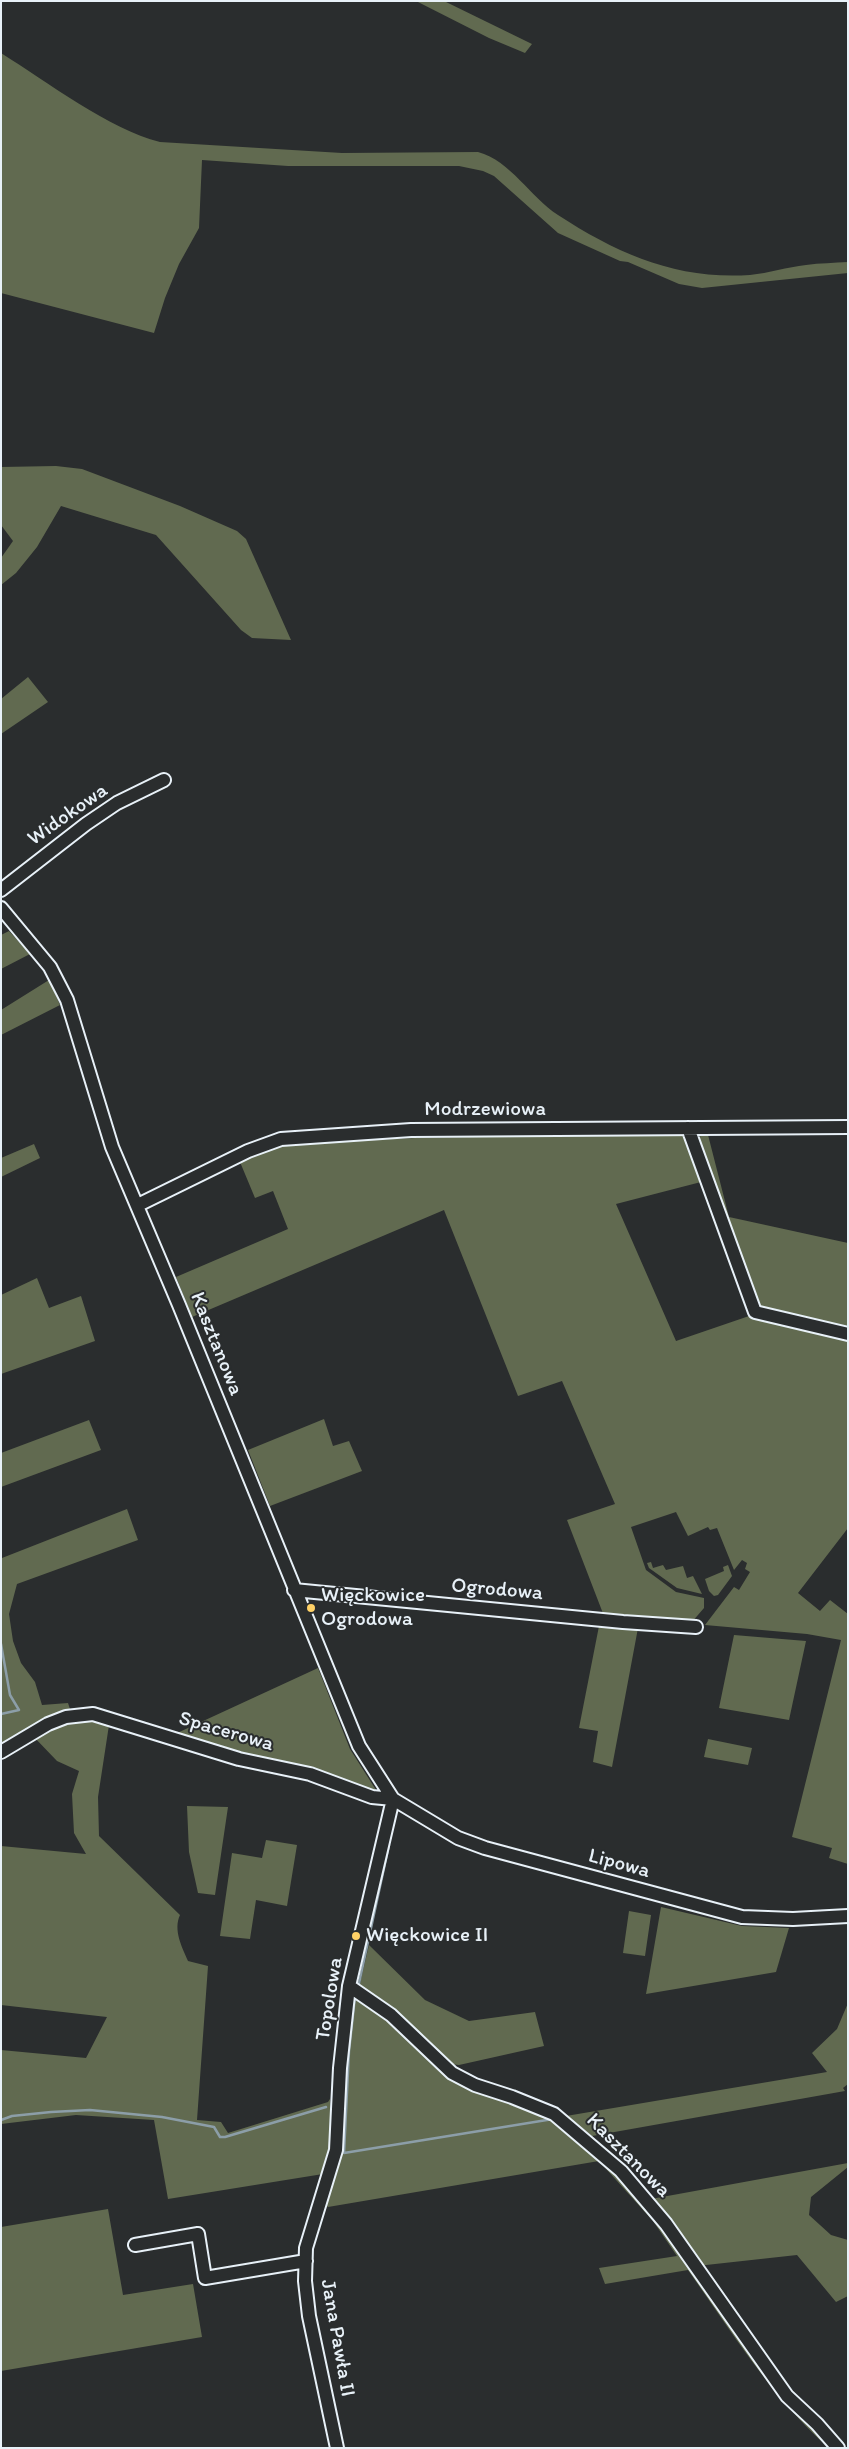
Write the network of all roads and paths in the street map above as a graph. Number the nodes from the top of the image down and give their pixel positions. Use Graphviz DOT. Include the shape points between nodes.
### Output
graph roads {
  1 [pos="164,780"];
  2 [pos="1,890"];
  3 [pos="1,908"];
  4 [pos="688,1128"];
  5 [pos="848,1128"];
  6 [pos="138,1205"];
  7 [pos="848,1334"];
  8 [pos="294,1590"];
  9 [pos="696,1628"];
  10 [pos="1,1752"];
  11 [pos="393,1798"];
  12 [pos="848,1916"];
  13 [pos="349,1986"];
  14 [pos="336,2150"];
  15 [pos="134,2246"];
  16 [pos="306,2261"];
  17 [pos="337,2448"];
  18 [pos="838,2448"];
  1 -- 2 [label="street, Widokowa" via="117,803"];
  3 -- 6 [label="street, Kasztanowa" via="58,978 112,1147"];
  4 -- 5 [label="street, Modrzewiowa"];
  4 -- 6 [label="street, Modrzewiowa" via="383,1130 281,1138"];
  4 -- 7 [label="street" via="755,1312"];
  6 -- 8 [label="street, Kasztanowa"];
  8 -- 9 [label="street, Ogrodowa"];
  8 -- 11 [label="street, Kasztanowa" via="359,1746"];
  10 -- 11 [label="street, Spacerowa" via="48,1724 66,1717 93,1714 239,1759 310,1774 372,1798"];
  11 -- 12 [label="street, Lipowa" via="458,1838 486,1848 742,1917"];
  11 -- 13 [label="street, Topolowa"];
  13 -- 14 [label="street, Topolowa"];
  13 -- 18 [label="street, Kasztanowa" via="391,2014 461,2078 554,2114 621,2171 666,2224 787,2396"];
  14 -- 16 [label="street, Jana Pawła II" via="306,2248"];
  15 -- 16 [label="street" via="198,2234 205,2278"];
  16 -- 17 [label="street, Jana Pawła II" via="309,2316"];
}
